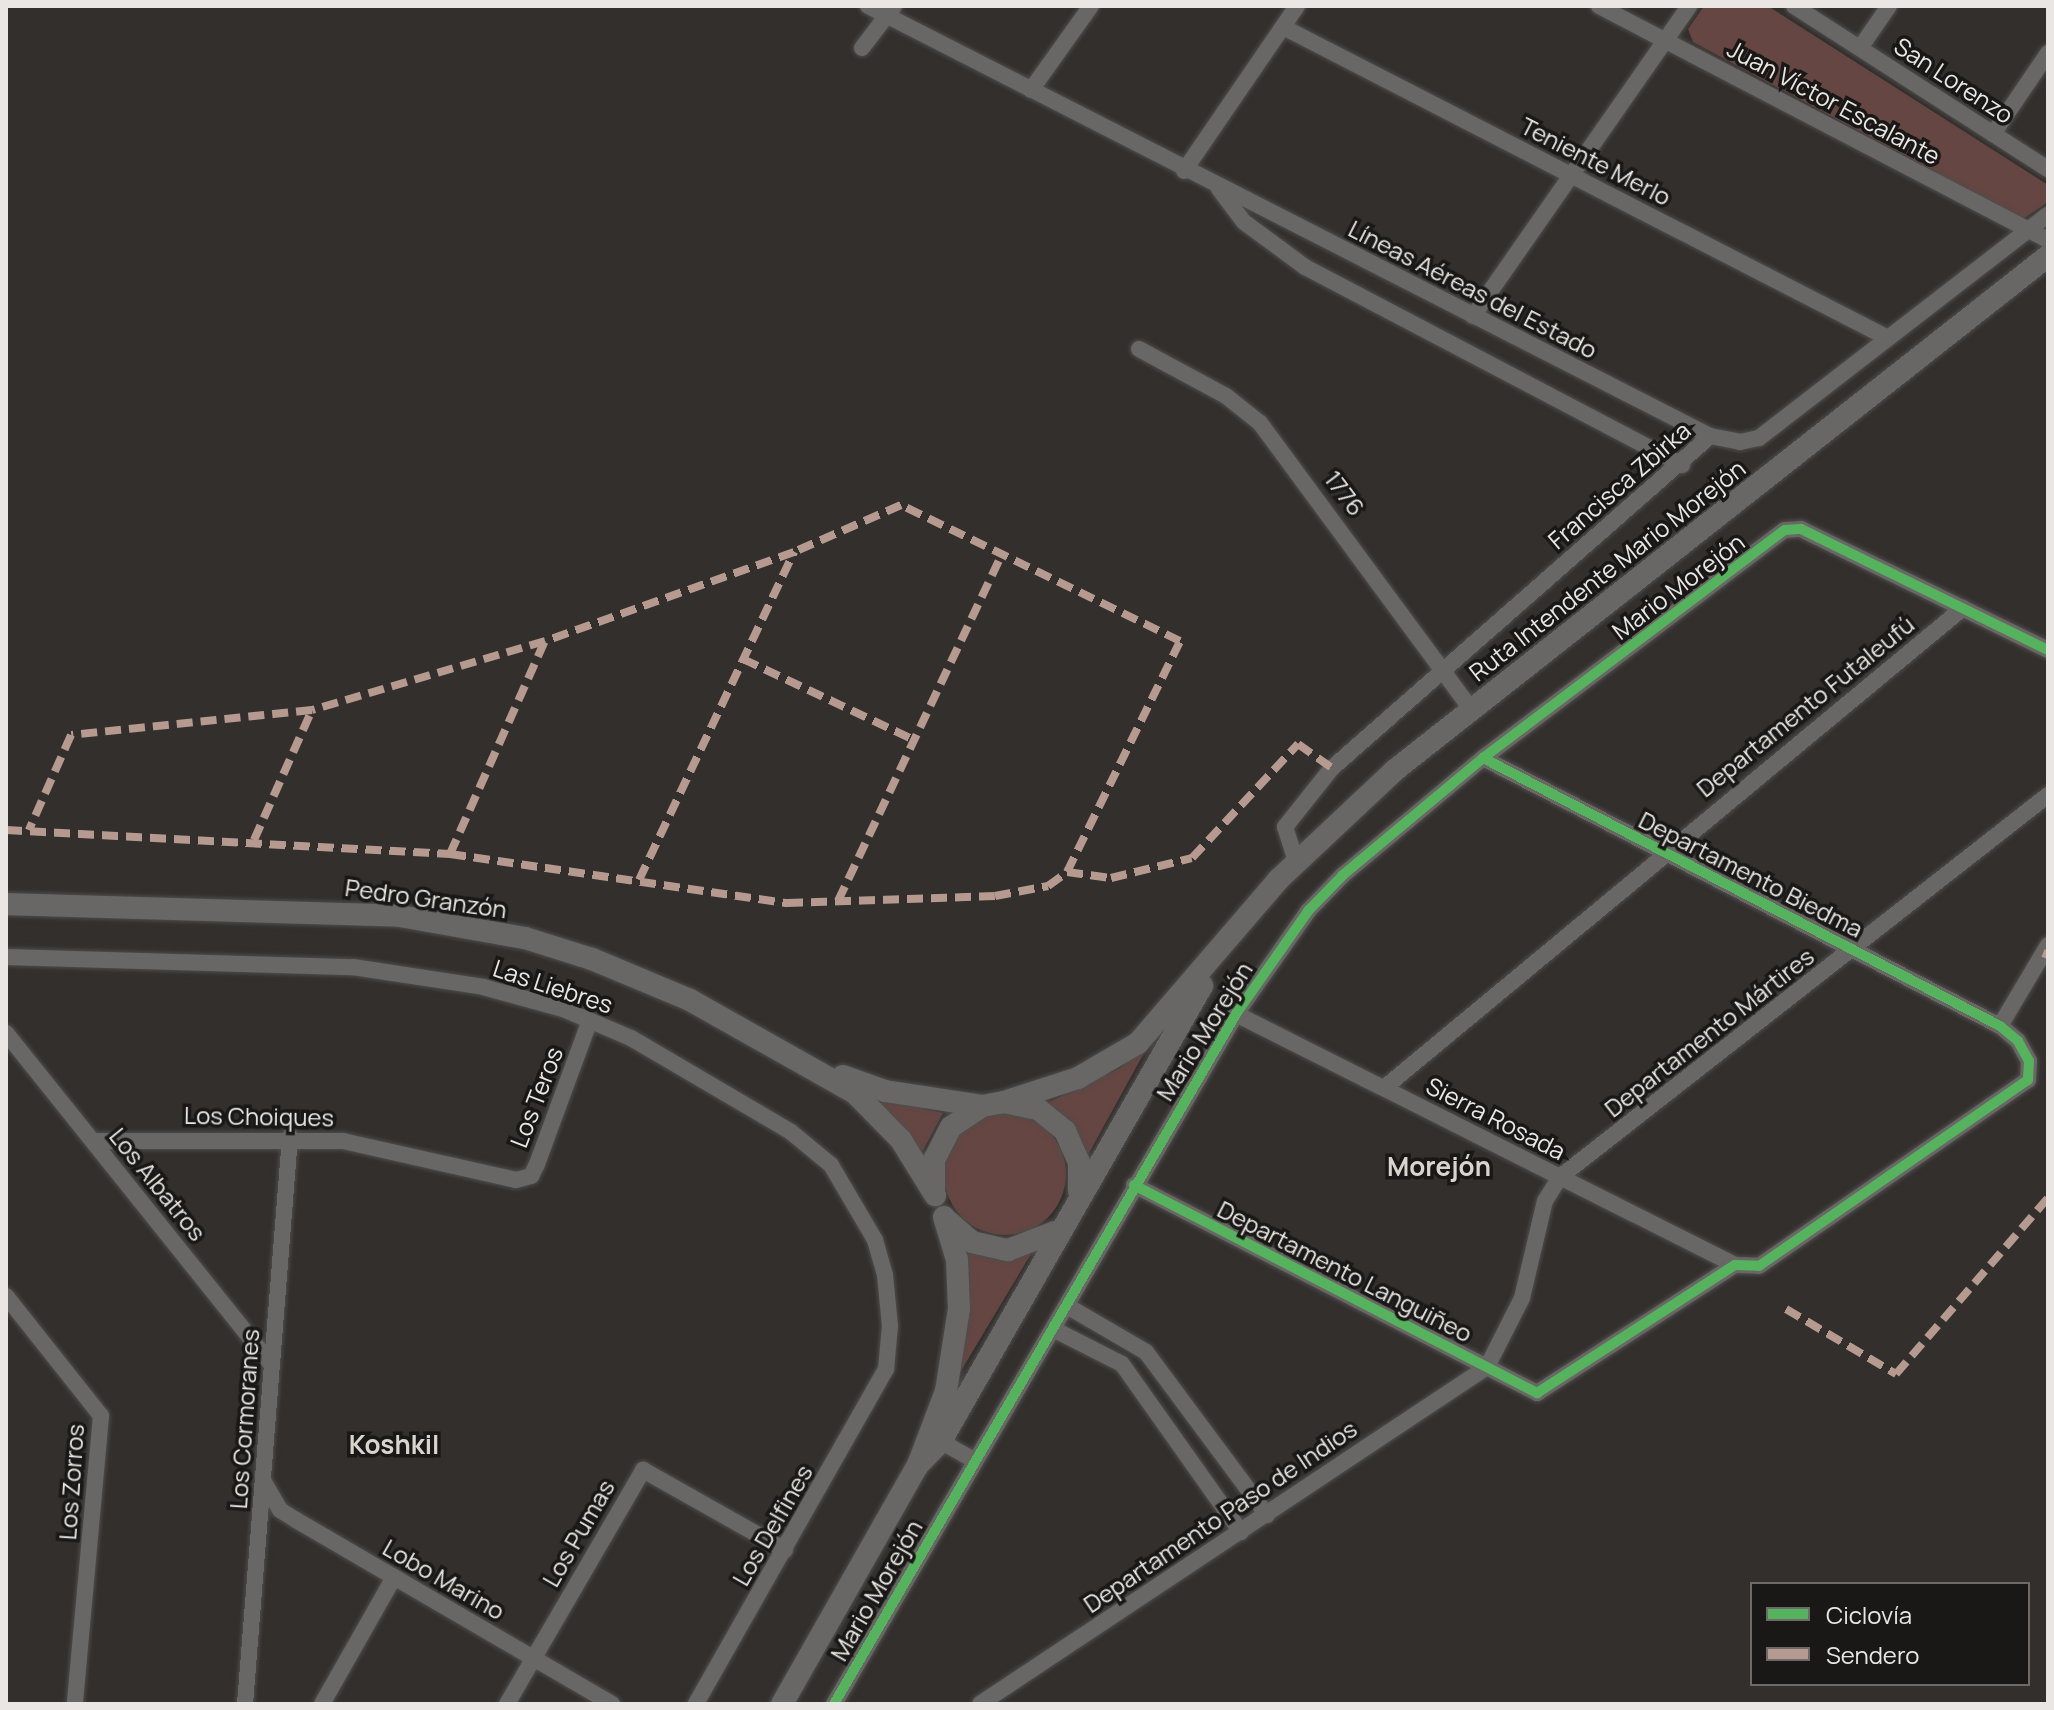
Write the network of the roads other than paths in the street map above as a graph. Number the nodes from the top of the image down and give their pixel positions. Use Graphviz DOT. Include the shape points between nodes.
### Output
graph roads {
  1 [pos="868,6"];
  2 [pos="1091,6"];
  3 [pos="1297,6"];
  4 [pos="1599,6"];
  5 [pos="1689,6"];
  6 [pos="1794,6"];
  7 [pos="1889,6"];
  8 [pos="891,11"];
  9 [pos="1283,27"];
  10 [pos="1665,40"];
  11 [pos="862,48"];
  12 [pos="1860,48"];
  13 [pos="2048,53"];
  14 [pos="1031,90"];
  15 [pos="1993,134"];
  16 [pos="2048,169"];
  17 [pos="1184,171"];
  18 [pos="1571,175"];
  19 [pos="1215,185"];
  20 [pos="2048,215"];
  21 [pos="2030,231"];
  22 [pos="2048,240"];
  23 [pos="2048,256"];
  24 [pos="1473,316"];
  25 [pos="1888,338"];
  26 [pos="1139,349"];
  27 [pos="1710,436"];
  28 [pos="1682,465"];
  29 [pos="1963,608"];
  30 [pos="2048,650"];
  31 [pos="1442,669"];
  32 [pos="1472,711"];
  33 [pos="1483,758"];
  34 [pos="2048,795"];
  35 [pos="1664,852"];
  36 [pos="1296,861"];
  37 [pos="6,904"];
  38 [pos="2048,945"];
  39 [pos="1222,950"];
  40 [pos="1854,951"];
  41 [pos="6,957"];
  42 [pos="1236,1014"];
  43 [pos="590,1020"];
  44 [pos="2000,1026"];
  45 [pos="6,1033"];
  46 [pos="812,1064"];
  47 [pos="1384,1088"];
  48 [pos="993,1104"];
  49 [pos="290,1137"];
  50 [pos="93,1141"];
  51 [pos="1560,1177"];
  52 [pos="516,1180"];
  53 [pos="1134,1185"];
  54 [pos="935,1195"];
  55 [pos="1078,1196"];
  56 [pos="944,1217"];
  57 [pos="1058,1230"];
  58 [pos="1735,1265"];
  59 [pos="6,1296"];
  60 [pos="1067,1306"];
  61 [pos="1053,1329"];
  62 [pos="272,1365"];
  63 [pos="1487,1367"];
  64 [pos="886,1369"];
  65 [pos="935,1438"];
  66 [pos="974,1460"];
  67 [pos="264,1482"];
  68 [pos="1267,1515"];
  69 [pos="1241,1532"];
  70 [pos="785,1550"];
  71 [pos="394,1577"];
  72 [pos="533,1659"];
  73 [pos="75,1704"];
  74 [pos="245,1704"];
  75 [pos="322,1704"];
  76 [pos="507,1704"];
  77 [pos="612,1704"];
  78 [pos="696,1704"];
  79 [pos="782,1704"];
  80 [pos="834,1704"];
  81 [pos="980,1704"];
  1 -- 8 [label="street, Líneas Aéreas del Estado"];
  2 -- 14 [label="street"];
  3 -- 9 [label="street"];
  4 -- 10 [label="street, Juan Víctor Escalante"];
  5 -- 10 [label="street"];
  6 -- 12 [label="street, San Lorenzo"];
  7 -- 12 [label="street"];
  8 -- 11 [label="street"];
  8 -- 14 [label="street, Líneas Aéreas del Estado"];
  9 -- 17 [label="street"];
  9 -- 18 [label="street, Teniente Merlo"];
  10 -- 18 [label="street"];
  10 -- 21 [label="street, Juan Víctor Escalante"];
  12 -- 15 [label="street, San Lorenzo"];
  13 -- 15 [label="street"];
  14 -- 17 [label="street, Líneas Aéreas del Estado"];
  15 -- 16 [label="street, San Lorenzo"];
  17 -- 19 [label="street, Líneas Aéreas del Estado"];
  18 -- 24 [label="street"];
  18 -- 25 [label="street, Teniente Merlo"];
  19 -- 24 [label="street, Líneas Aéreas del Estado"];
  19 -- 28 [label="street, Líneas Aéreas del Estado" via="1244,222 1305,267"];
  20 -- 21 [label="street, Francisca Zbirka"];
  21 -- 22 [label="street, Juan Víctor Escalante"];
  21 -- 25 [label="street, Francisca Zbirka"];
  23 -- 32 [label="main road, Ruta Intendente Mario Morejón"];
  24 -- 27 [label="street, Líneas Aéreas del Estado"];
  25 -- 27 [label="street, Francisca Zbirka" via="1759,438 1740,442"];
  26 -- 31 [label="street, 1776" via="1226,396 1260,423"];
  27 -- 28 [label="street, Francisca Zbirka"];
  28 -- 31 [label="street, Francisca Zbirka"];
  29 -- 30 [label="street"];
  29 -- 33 [label="street, Mario Morejón" via="1801,529 1785,530"];
  29 -- 35 [label="street, Departamento Futaleufú"];
  31 -- 32 [label="street, 1776"];
  31 -- 36 [label="street, Francisca Zbirka" via="1291,813 1285,840"];
  32 -- 36 [label="main road, Ruta Intendente Mario Morejón"];
  33 -- 35 [label="street, Departamento Biedma"];
  33 -- 42 [label="street, Mario Morejón" via="1343,875 1308,911"];
  34 -- 40 [label="street, Departamento Mártires"];
  35 -- 40 [label="street, Departamento Biedma"];
  35 -- 47 [label="street, Departamento Futaleufú"];
  36 -- 39 [label="main road, Ruta Intendente Mario Morejón"];
  37 -- 46 [label="main road, Pedro Granzón" via="344,912 467,926 639,976"];
  38 -- 44 [label="street"];
  39 -- 48 [label="main road, Ruta Intendente Mario Morejón" via="1127,1051 1060,1085"];
  39 -- 55 [label="main road, Ruta Intendente Mario Morejón"];
  40 -- 44 [label="street, Departamento Biedma"];
  40 -- 51 [label="street, Departamento Mártires"];
  41 -- 43 [label="street, Las Liebres" via="353,967 483,987"];
  42 -- 47 [label="street, Sierra Rosada"];
  42 -- 53 [label="street, Mario Morejón"];
  43 -- 52 [label="street, Los Teros" via="537,1164 531,1176"];
  43 -- 64 [label="street, Las Liebres" via="709,1081 831,1165 875,1240 885,1275 890,1326"];
  44 -- 58 [label="street" via="2018,1041 2029,1061 2028,1080 1759,1266"];
  45 -- 50 [label="street, Los Albatros"];
  46 -- 48 [label="main road, Pedro Granzón" via="885,1091"];
  46 -- 54 [label="main road, Pedro Granzón" via="888,1125"];
  47 -- 51 [label="street, Sierra Rosada"];
  48 -- 54 [label="main road" via="958,1120 940,1142"];
  48 -- 55 [label="main road" via="1038,1109 1065,1131 1079,1162"];
  49 -- 50 [label="street, Los Choiques"];
  49 -- 52 [label="street, Los Choiques" via="343,1141"];
  49 -- 62 [label="street, Los Cormoranes"];
  50 -- 62 [label="street, Los Albatros"];
  51 -- 58 [label="street, Sierra Rosada"];
  51 -- 63 [label="street, Departamento Mártires" via="1545,1201 1522,1298"];
  53 -- 60 [label="street, Mario Morejón"];
  53 -- 63 [label="street, Departamento Languiñeo"];
  54 -- 56 [label="main road"];
  55 -- 57 [label="main road"];
  56 -- 57 [label="main road" via="956,1231 989,1248 1026,1248"];
  56 -- 65 [label="main road" via="957,1260 959,1309 951,1374"];
  57 -- 65 [label="main road"];
  58 -- 63 [label="street, Departamento Languiñeo" via="1537,1393"];
  59 -- 73 [label="street, Los Zorros" via="101,1416"];
  60 -- 61 [label="street, Mario Morejón"];
  60 -- 68 [label="street" via="1146,1352"];
  61 -- 66 [label="street, Mario Morejón"];
  61 -- 69 [label="street" via="1122,1364"];
  62 -- 67 [label="street, Los Cormoranes"];
  63 -- 68 [label="street, Departamento Paso de Indios"];
  64 -- 70 [label="street, Los Delfines"];
  65 -- 66 [label="street"];
  65 -- 79 [label="main road"];
  66 -- 80 [label="street, Mario Morejón"];
  67 -- 71 [label="street, Lobo Marino" via="280,1510"];
  67 -- 74 [label="street, Los Cormoranes"];
  68 -- 69 [label="street, Departamento Paso de Indios"];
  69 -- 81 [label="street, Departamento Paso de Indios"];
  70 -- 72 [label="street, Los Pumas" via="643,1470"];
  70 -- 78 [label="street, Los Delfines"];
  71 -- 72 [label="street, Lobo Marino"];
  71 -- 75 [label="street"];
  72 -- 76 [label="street, Los Pumas"];
  72 -- 77 [label="street, Lobo Marino"];
}
